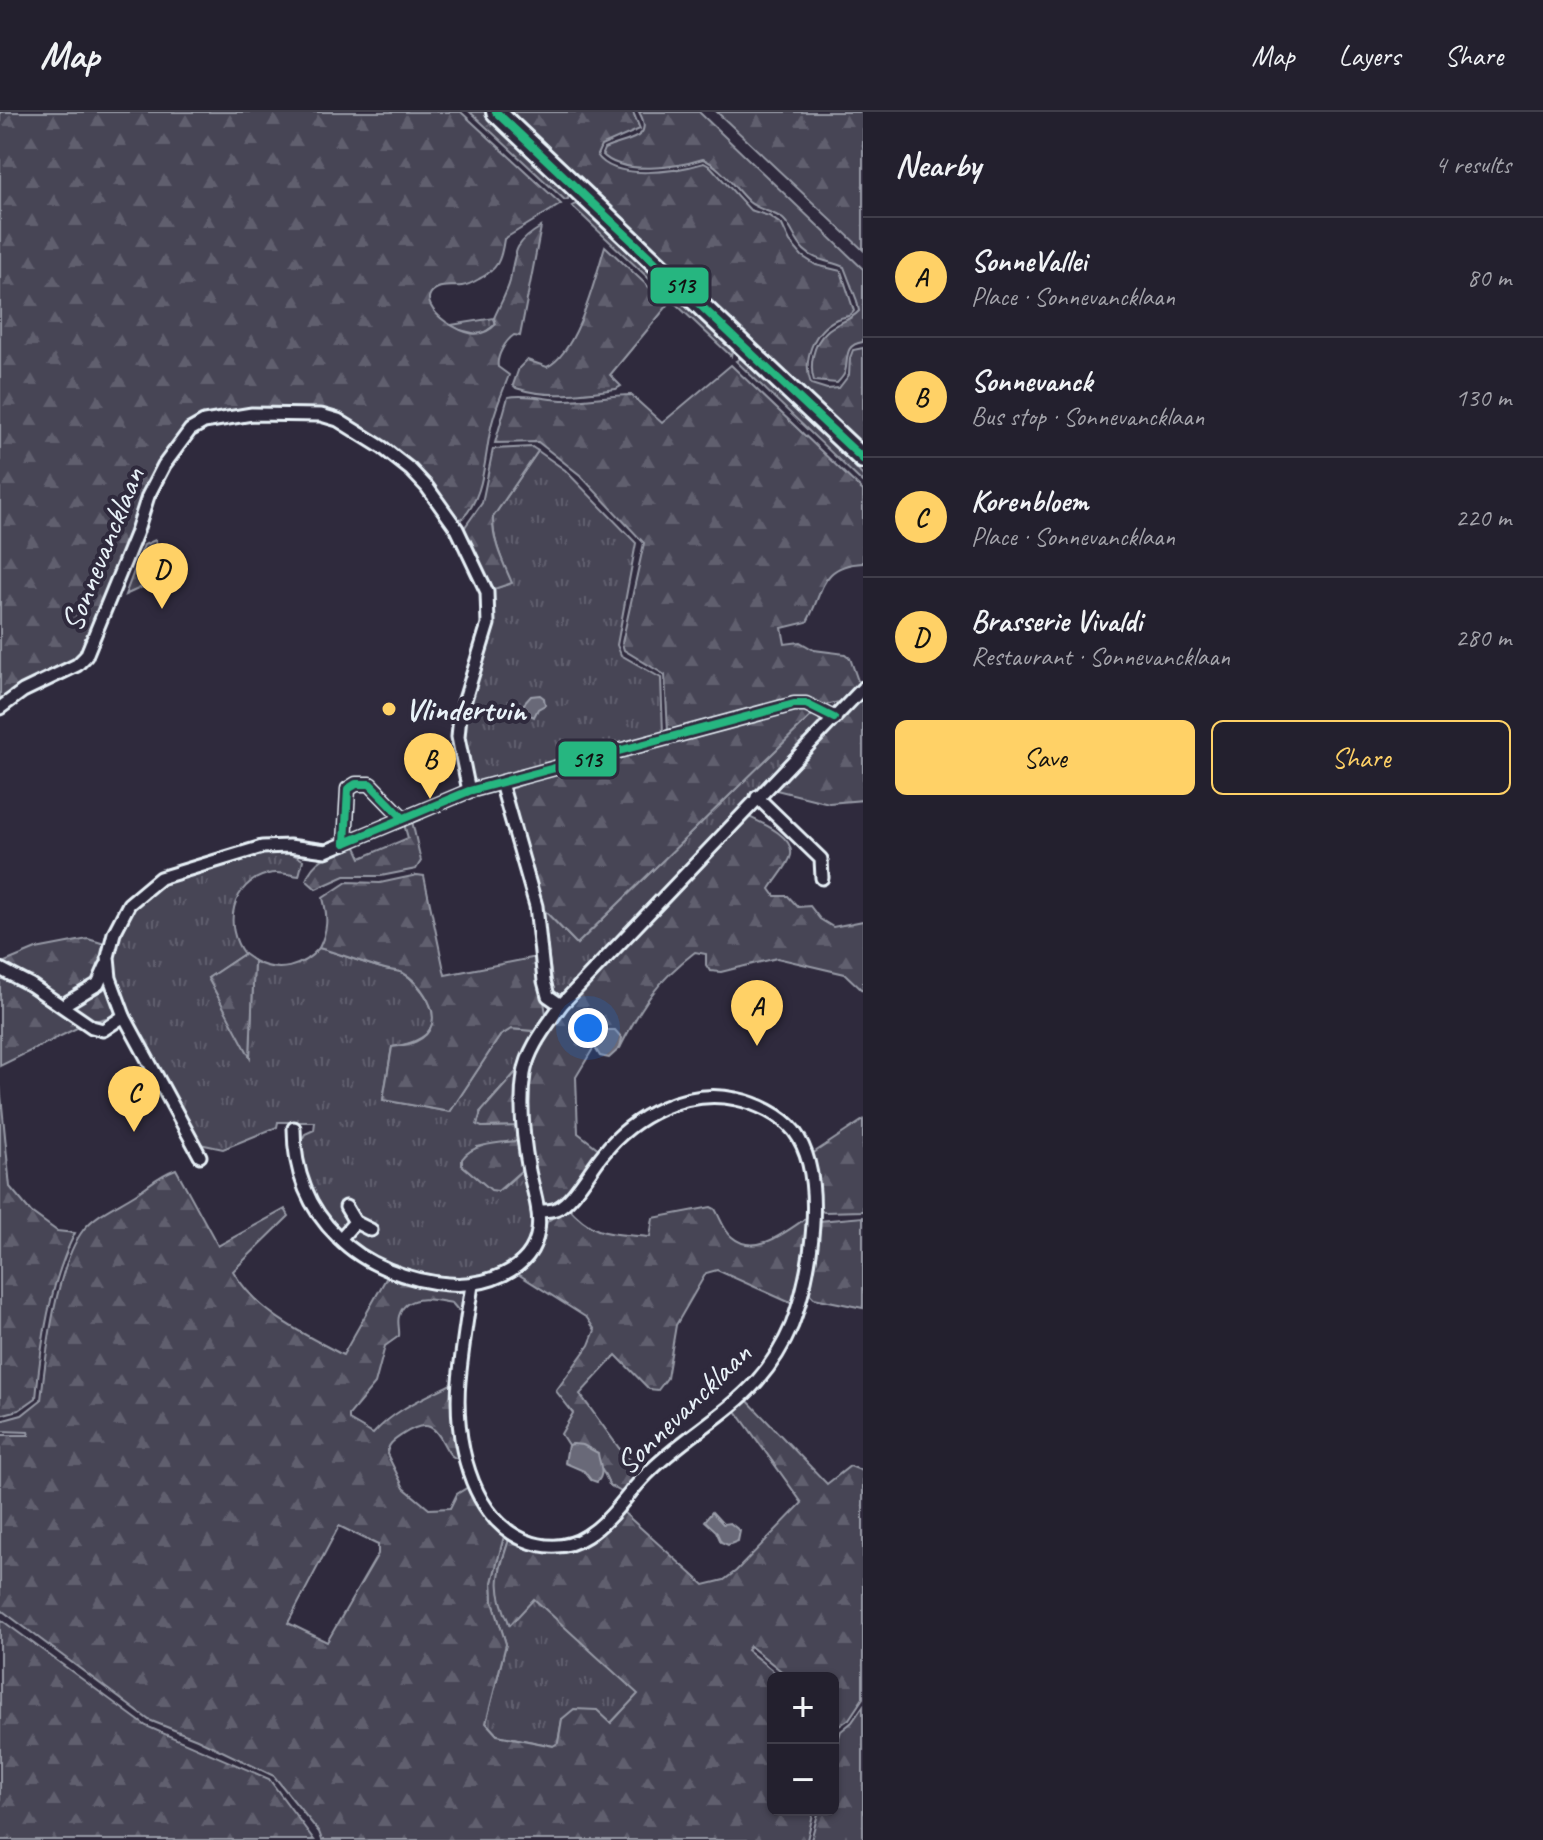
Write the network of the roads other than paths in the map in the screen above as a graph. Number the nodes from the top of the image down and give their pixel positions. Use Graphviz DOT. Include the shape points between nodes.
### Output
graph roads {
  1 [pos="496,112"];
  2 [pos="863,459"];
  3 [pos="863,688"];
  4 [pos="0,708"];
  5 [pos="834,718"];
  6 [pos="501,783"];
  7 [pos="469,791"];
  8 [pos="757,797"];
  9 [pos="403,818"];
  10 [pos="345,843"];
  11 [pos="822,878"];
  12 [pos="108,957"];
  13 [pos="0,969"];
  14 [pos="68,1002"];
  15 [pos="561,1005"];
  16 [pos="124,1016"];
  17 [pos="294,1128"];
  18 [pos="200,1156"];
  19 [pos="346,1207"];
  20 [pos="538,1211"];
  21 [pos="355,1222"];
  22 [pos="371,1230"];
  23 [pos="340,1239"];
  24 [pos="472,1285"];
  1 -- 2 [label="main road"];
  3 -- 5 [label="street"];
  4 -- 7 [label="street, Sonnevancklaan" via="86,656 148,496 190,430 240,415 321,415 365,435 427,487 457,529 487,592 488,624 458,737"];
  5 -- 6 [label="street" via="794,704"];
  5 -- 8 [label="street"];
  6 -- 7 [label="street"];
  6 -- 15 [label="street" via="536,906 548,996"];
  7 -- 9 [label="street"];
  8 -- 11 [label="street" via="821,859"];
  8 -- 15 [label="street"];
  9 -- 10 [label="street"];
  9 -- 10 [label="street" via="370,784 356,784 348,789"];
  10 -- 12 [label="street" via="326,851 262,847 160,878 129,904"];
  12 -- 14 [label="street" via="98,984"];
  12 -- 16 [label="street"];
  13 -- 16 [label="street" via="92,1027 103,1030"];
  15 -- 20 [label="street" via="534,1044 524,1071 522,1126"];
  16 -- 18 [label="street"];
  17 -- 23 [label="street" via="302,1185"];
  19 -- 21 [label="street"];
  20 -- 24 [label="street" via="538,1233 525,1257 500,1276"];
  20 -- 24 [label="street, Sonnevancklaan" via="558,1209 605,1151 644,1117 669,1105 714,1097 763,1109 793,1131 812,1182 815,1215 791,1327 756,1381 646,1475 603,1524 574,1542 548,1547 510,1532 492,1516 466,1458 459,1383"];
  21 -- 22 [label="street"];
  21 -- 23 [label="street"];
  23 -- 24 [label="street" via="389,1270 426,1282"];
}
